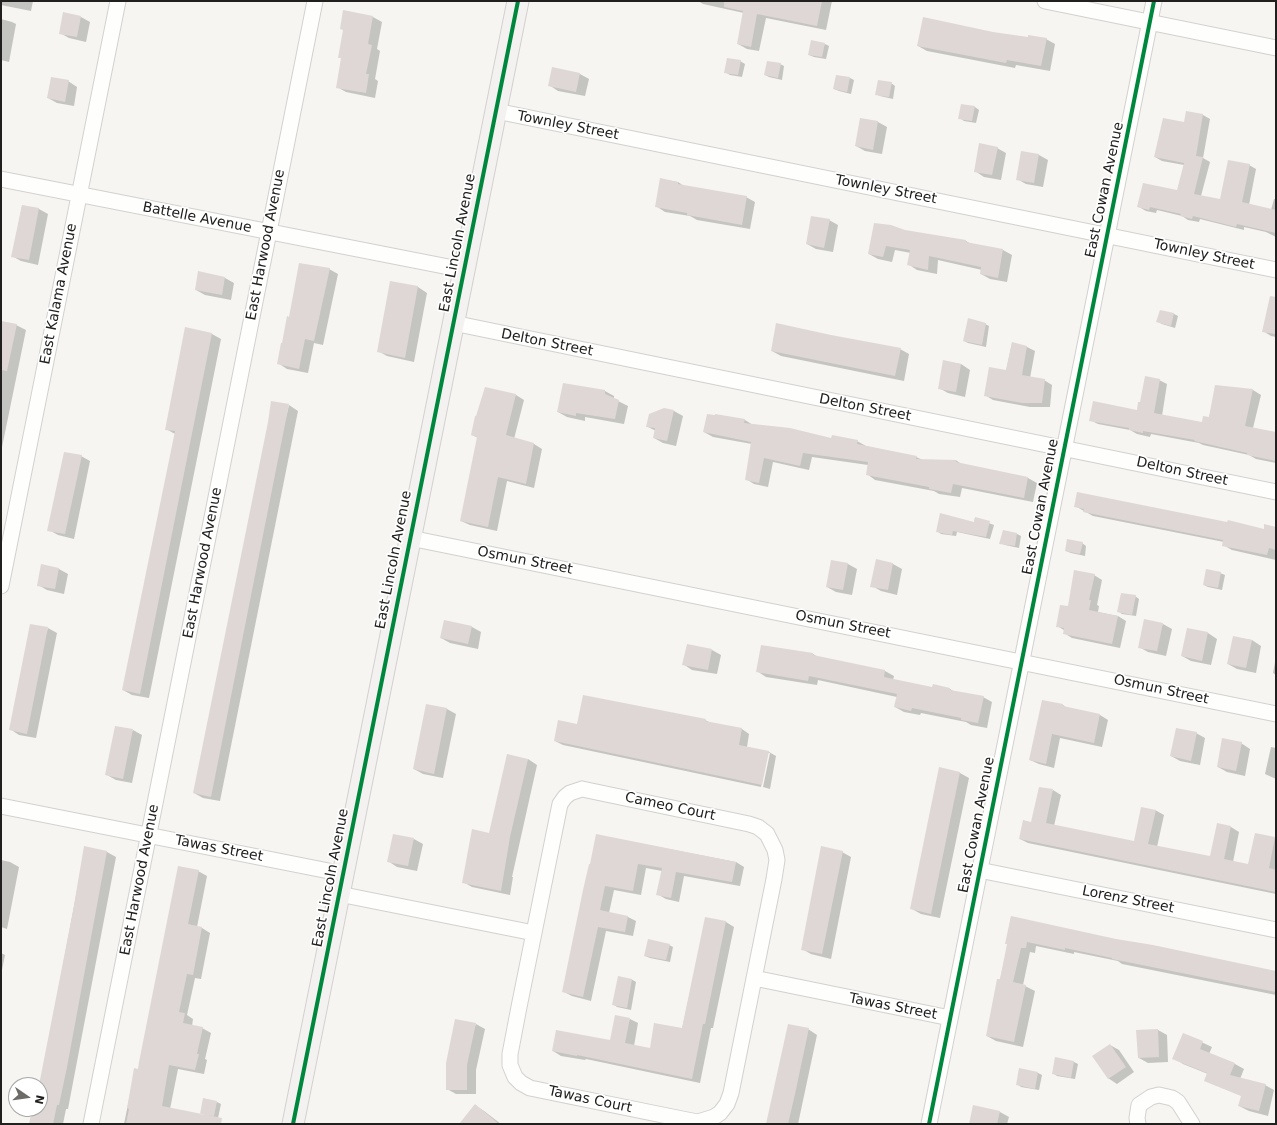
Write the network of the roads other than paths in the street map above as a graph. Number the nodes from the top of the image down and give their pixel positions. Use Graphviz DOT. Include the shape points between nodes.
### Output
graph roads {
  1 [pos="118,1"];
  2 [pos="315,1"];
  3 [pos="518,1"];
  4 [pos="1045,1"];
  5 [pos="1154,1"];
  6 [pos="1150,22"];
  7 [pos="1276,48"];
  8 [pos="496,111"];
  9 [pos="1,179"];
  10 [pos="79,194"];
  11 [pos="269,232"];
  12 [pos="1107,235"];
  13 [pos="464,270"];
  14 [pos="1276,270"];
  15 [pos="453,323"];
  16 [pos="1064,448"];
  17 [pos="1276,492"];
  18 [pos="410,538"];
  19 [pos="1,586"];
  20 [pos="1021,661"];
  21 [pos="1276,714"];
  22 [pos="1,806"];
  23 [pos="149,836"];
  24 [pos="979,870"];
  25 [pos="344,874"];
  26 [pos="339,894"];
  27 [pos="1276,930"];
  28 [pos="534,934"];
  29 [pos="754,978"];
  30 [pos="950,1018"];
  31 [pos="91,1124"];
  32 [pos="293,1124"];
  33 [pos="929,1124"];
  34 [pos="1138,1124"];
  35 [pos="1192,1124"];
  1 -- 10 [label="street, East Kalama Avenue"];
  2 -- 11 [label="street, East Harwood Avenue"];
  3 -- 8 [label="street, East Lincoln Avenue"];
  4 -- 6 [label="street"];
  5 -- 6 [label="street, East Cowan Avenue"];
  6 -- 7 [label="street"];
  6 -- 12 [label="street, East Cowan Avenue"];
  8 -- 12 [label="street, Townley Street"];
  8 -- 13 [label="street, East Lincoln Avenue"];
  9 -- 10 [label="street, Battelle Avenue"];
  10 -- 11 [label="street, Battelle Avenue"];
  10 -- 19 [label="street, East Kalama Avenue"];
  11 -- 13 [label="street, Battelle Avenue"];
  11 -- 23 [label="street, East Harwood Avenue"];
  12 -- 14 [label="street, Townley Street"];
  12 -- 16 [label="street, East Cowan Avenue"];
  13 -- 15 [label="street, East Lincoln Avenue"];
  15 -- 16 [label="street, Delton Street"];
  15 -- 18 [label="street, East Lincoln Avenue"];
  16 -- 17 [label="street, Delton Street"];
  16 -- 20 [label="street, East Cowan Avenue"];
  18 -- 20 [label="street, Osmun Street"];
  18 -- 25 [label="street, East Lincoln Avenue"];
  20 -- 21 [label="street, Osmun Street"];
  20 -- 24 [label="street, East Cowan Avenue"];
  22 -- 23 [label="street, Tawas Street"];
  23 -- 25 [label="street, Tawas Street"];
  23 -- 31 [label="street, East Harwood Avenue"];
  24 -- 27 [label="street, Lorenz Street"];
  24 -- 30 [label="street, East Cowan Avenue"];
  25 -- 26 [label="street, East Lincoln Avenue"];
  26 -- 28 [label="street"];
  26 -- 32 [label="street, East Lincoln Avenue"];
  28 -- 29 [label="street, Cameo Court" via="558,812 565,796 582,789 639,800 749,824 767,834 778,860"];
  28 -- 29 [label="street, Tawas Court" via="510,1054 510,1065 515,1077 530,1088 650,1113 698,1122 714,1117 727,1104"];
  29 -- 30 [label="street, Tawas Street"];
  30 -- 33 [label="street, Tawas Street"];
  34 -- 35 [label="street" via="1139,1105 1159,1095 1178,1102"];
}
